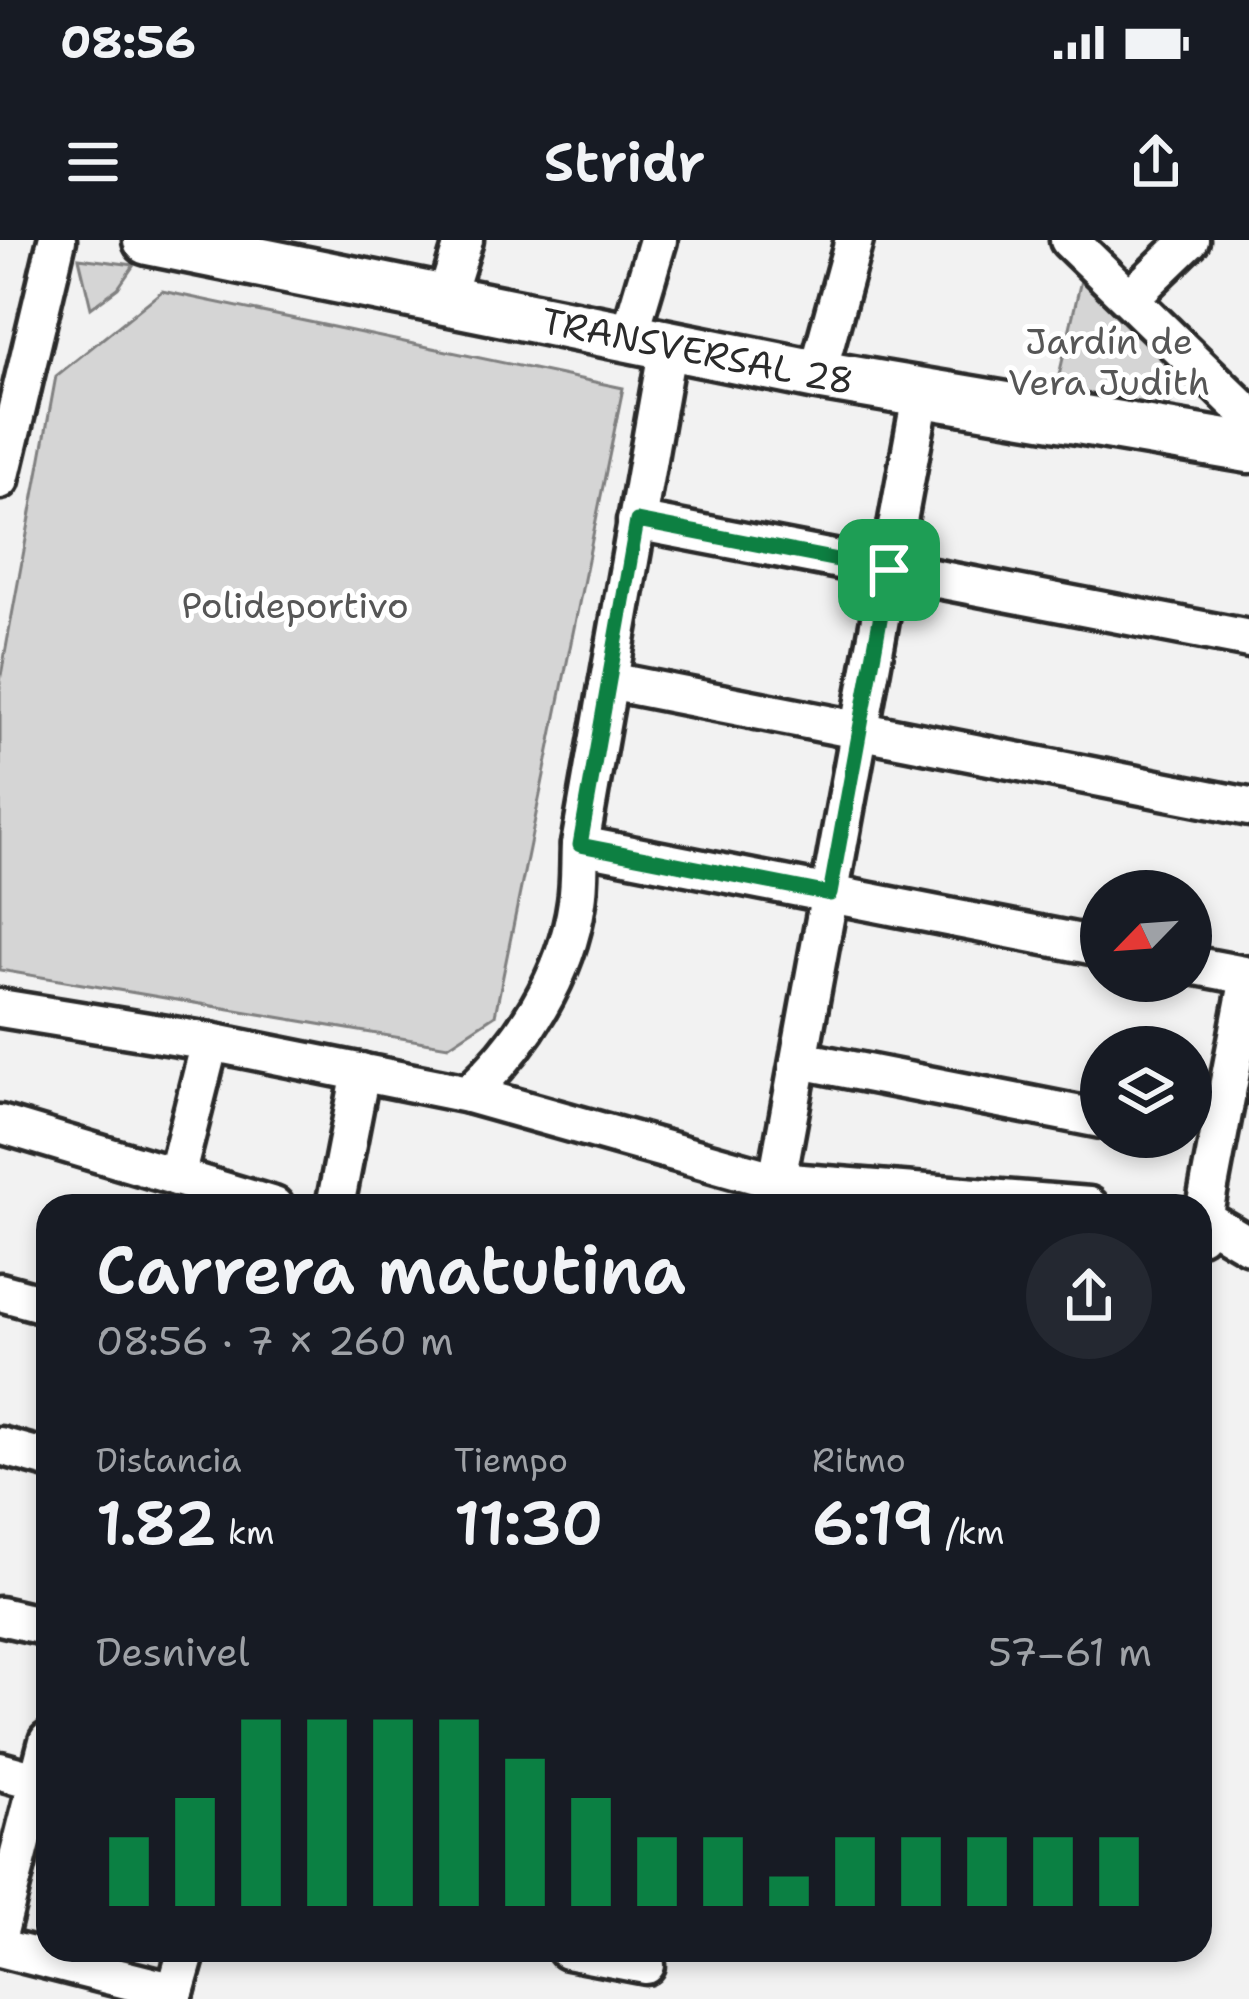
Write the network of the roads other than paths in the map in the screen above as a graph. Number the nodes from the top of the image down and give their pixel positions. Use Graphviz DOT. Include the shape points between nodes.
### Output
graph roads {
  1 [pos="57,240"];
  2 [pos="148,240"];
  3 [pos="464,240"];
  4 [pos="658,240"];
  5 [pos="854,240"];
  6 [pos="1069,240"];
  7 [pos="1190,240"];
  8 [pos="1130,298"];
  9 [pos="445,301"];
  10 [pos="648,341"];
  11 [pos="818,375"];
  12 [pos="922,390"];
  13 [pos="1249,415"];
  14 [pos="1249,448"];
  15 [pos="0,480"];
  16 [pos="637,521"];
  17 [pos="889,570"];
  18 [pos="1249,639"];
  19 [pos="609,681"];
  20 [pos="860,730"];
  21 [pos="1249,808"];
  22 [pos="580,845"];
  23 [pos="830,894"];
  24 [pos="1080,943"];
  25 [pos="1212,968"];
  26 [pos="1249,976"];
  27 [pos="0,1008"];
  28 [pos="210,1042"];
  29 [pos="800,1060"];
  30 [pos="361,1072"];
  31 [pos="468,1094"];
  32 [pos="1080,1115"];
  33 [pos="0,1124"];
  34 [pos="1218,1141"];
  35 [pos="176,1177"];
  36 [pos="233,1194"];
  37 [pos="337,1194"];
  38 [pos="775,1194"];
  39 [pos="1208,1194"];
  40 [pos="1212,1227"];
  41 [pos="1249,1245"];
  42 [pos="0,1292"];
  43 [pos="36,1302"];
  44 [pos="0,1446"];
  45 [pos="36,1456"];
  46 [pos="0,1616"];
  47 [pos="36,1624"];
  48 [pos="0,1771"];
  49 [pos="36,1780"];
  50 [pos="36,1809"];
  51 [pos="0,1928"];
  52 [pos="0,1948"];
  53 [pos="36,1958"];
  54 [pos="53,1962"];
  55 [pos="185,1962"];
  56 [pos="611,1962"];
  57 [pos="644,1971"];
  58 [pos="178,1995"];
  1 -- 15 [label="street"];
  2 -- 9 [label="main road, TRANSVERSAL 28"];
  3 -- 9 [label="street"];
  4 -- 10 [label="street"];
  5 -- 11 [label="street"];
  6 -- 8 [label="street"];
  7 -- 8 [label="street"];
  8 -- 13 [label="street"];
  9 -- 10 [label="main road, TRANSVERSAL 28"];
  10 -- 11 [label="main road, TRANSVERSAL 28"];
  10 -- 16 [label="street"];
  11 -- 12 [label="main road, TRANSVERSAL 28"];
  12 -- 14 [label="main road, TRANSVERSAL 28"];
  12 -- 17 [label="street"];
  16 -- 17 [label="street"];
  16 -- 19 [label="street"];
  17 -- 18 [label="street"];
  17 -- 20 [label="street"];
  19 -- 20 [label="street"];
  19 -- 22 [label="street"];
  20 -- 21 [label="street"];
  20 -- 23 [label="street"];
  22 -- 23 [label="street"];
  22 -- 31 [label="street" via="577,902 562,956 536,1013"];
  23 -- 24 [label="street"];
  23 -- 29 [label="street"];
  25 -- 26 [label="street"];
  26 -- 34 [label="street"];
  27 -- 28 [label="street"];
  28 -- 30 [label="street"];
  28 -- 35 [label="street"];
  29 -- 32 [label="street"];
  29 -- 38 [label="street"];
  30 -- 31 [label="street"];
  30 -- 37 [label="street"];
  31 -- 38 [label="street"];
  33 -- 35 [label="street"];
  34 -- 39 [label="street"];
  35 -- 36 [label="street"];
  40 -- 41 [label="street"];
  42 -- 43 [label="street"];
  44 -- 45 [label="street"];
  46 -- 47 [label="street"];
  48 -- 49 [label="street"];
  50 -- 51 [label="street"];
  52 -- 53 [label="street"];
  54 -- 58 [label="street"];
  55 -- 58 [label="street"];
  56 -- 57 [label="street"];
}
